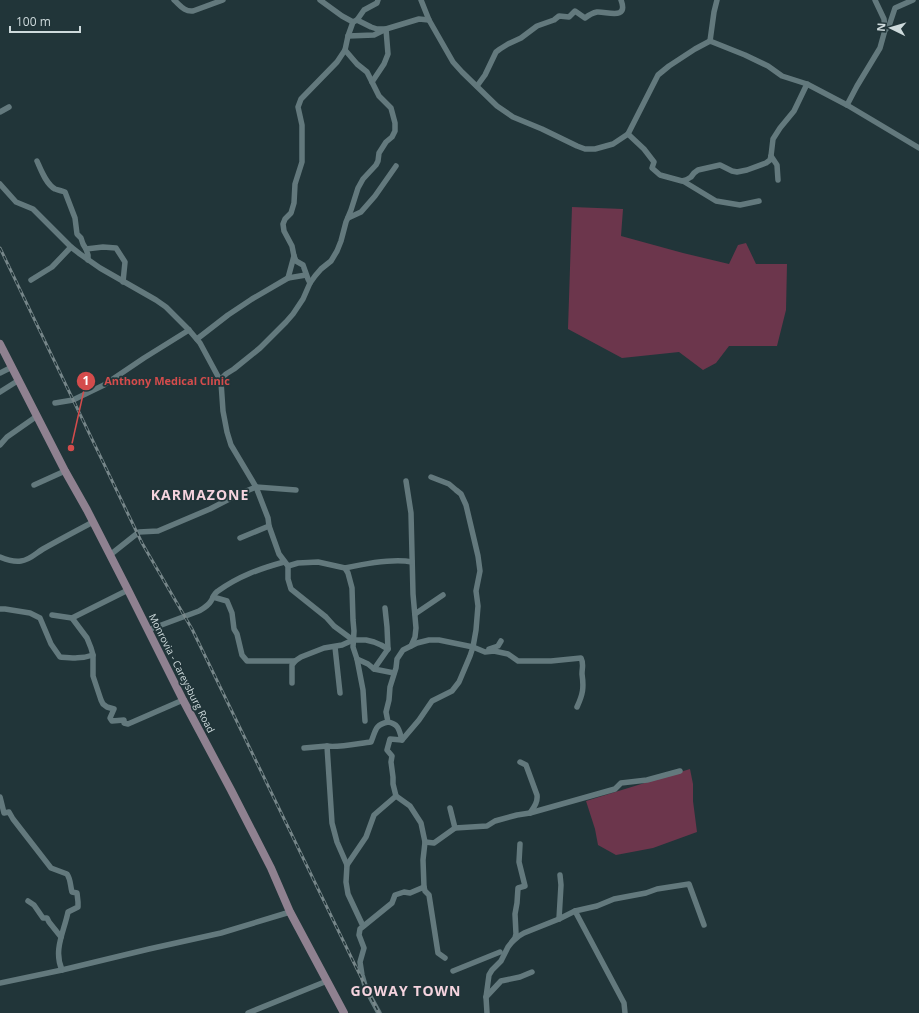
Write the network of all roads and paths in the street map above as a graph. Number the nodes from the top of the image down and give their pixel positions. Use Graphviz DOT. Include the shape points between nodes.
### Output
graph roads {
  1 [pos="174,0"];
  2 [pos="223,0"];
  3 [pos="320,0"];
  4 [pos="378,0"];
  5 [pos="421,0"];
  6 [pos="621,0"];
  7 [pos="717,0"];
  8 [pos="875,0"];
  9 [pos="900,0"];
  10 [pos="910,1"];
  11 [pos="429,20"];
  12 [pos="355,21"];
  13 [pos="386,29"];
  14 [pos="885,30"];
  15 [pos="348,36"];
  16 [pos="710,41"];
  17 [pos="345,50"];
  18 [pos="372,82"];
  19 [pos="807,84"];
  20 [pos="477,86"];
  21 [pos="847,106"];
  22 [pos="9,107"];
  23 [pos="0,112"];
  24 [pos="628,134"];
  25 [pos="919,148"];
  26 [pos="771,156"];
  27 [pos="37,161"];
  28 [pos="396,166"];
  29 [pos="682,180"];
  30 [pos="778,180"];
  31 [pos="0,184"];
  32 [pos="759,201"];
  33 [pos="348,218"];
  34 [pos="71,247"];
  35 [pos="86,249"];
  36 [pos="294,256"];
  37 [pos="88,260"];
  38 [pos="306,275"];
  39 [pos="288,278"];
  40 [pos="31,280"];
  41 [pos="123,282"];
  42 [pos="310,283"];
  43 [pos="189,330"];
  44 [pos="197,339"];
  45 [pos="0,344"];
  46 [pos="12,367"];
  47 [pos="0,373"];
  48 [pos="19,380"];
  49 [pos="221,382"];
  50 [pos="0,392"];
  51 [pos="55,403"];
  52 [pos="37,416"];
  53 [pos="0,445"];
  54 [pos="65,470"];
  55 [pos="431,477"];
  56 [pos="406,481"];
  57 [pos="34,485"];
  58 [pos="256,487"];
  59 [pos="296,490"];
  60 [pos="93,522"];
  61 [pos="269,526"];
  62 [pos="240,538"];
  63 [pos="110,555"];
  64 [pos="0,557"];
  65 [pos="412,562"];
  66 [pos="286,564"];
  67 [pos="345,568"];
  68 [pos="128,590"];
  69 [pos="444,595"];
  70 [pos="213,597"];
  71 [pos="385,608"];
  72 [pos="0,609"];
  73 [pos="415,614"];
  74 [pos="52,615"];
  75 [pos="72,618"];
  76 [pos="148,630"];
  77 [pos="353,640"];
  78 [pos="501,641"];
  79 [pos="411,646"];
  80 [pos="335,647"];
  81 [pos="473,647"];
  82 [pos="388,649"];
  83 [pos="485,652"];
  84 [pos="93,654"];
  85 [pos="357,659"];
  86 [pos="295,661"];
  87 [pos="374,669"];
  88 [pos="394,673"];
  89 [pos="292,683"];
  90 [pos="340,692"];
  91 [pos="183,700"];
  92 [pos="577,707"];
  93 [pos="365,721"];
  94 [pos="388,722"];
  95 [pos="402,740"];
  96 [pos="327,746"];
  97 [pos="304,748"];
  98 [pos="520,762"];
  99 [pos="680,771"];
  100 [pos="396,796"];
  101 [pos="0,797"];
  102 [pos="450,808"];
  103 [pos="530,813"];
  104 [pos="455,828"];
  105 [pos="425,842"];
  106 [pos="520,844"];
  107 [pos="347,865"];
  108 [pos="560,875"];
  109 [pos="424,887"];
  110 [pos="28,901"];
  111 [pos="290,912"];
  112 [pos="575,912"];
  113 [pos="559,919"];
  114 [pos="704,925"];
  115 [pos="363,926"];
  116 [pos="61,937"];
  117 [pos="512,942"];
  118 [pos="500,952"];
  119 [pos="445,958"];
  120 [pos="62,970"];
  121 [pos="453,971"];
  122 [pos="532,972"];
  123 [pos="327,981"];
  124 [pos="0,983"];
  125 [pos="486,997"];
  126 [pos="248,1013"];
  127 [pos="344,1013"];
  128 [pos="380,1013"];
  129 [pos="487,1013"];
  130 [pos="626,1013"];
  1 -- 2 [label="street" via="188,11"];
  3 -- 12 [label="street" via="342,16"];
  4 -- 12 [label="street" via="364,10"];
  5 -- 11 [label="street"];
  6 -- 20 [label="street" via="623,9 616,14 599,12 585,18 575,11 569,17 559,16 537,26 496,52 485,76"];
  7 -- 16 [label="street"];
  8 -- 14 [label="street" via="884,19"];
  9 -- 10 [label="street"];
  10 -- 14 [label="street" via="894,8 889,26"];
  11 -- 13 [label="street" via="419,19"];
  11 -- 20 [label="street" via="453,62"];
  12 -- 13 [label="street" via="377,29"];
  12 -- 15 [label="street"];
  13 -- 15 [label="street" via="374,35"];
  13 -- 18 [label="street" via="388,54"];
  14 -- 21 [label="street" via="880,48"];
  15 -- 17 [label="street"];
  16 -- 19 [label="street" via="768,66 782,76"];
  16 -- 24 [label="street" via="694,49 658,75"];
  17 -- 18 [label="street" via="367,72"];
  17 -- 36 [label="street" via="337,62 301,99 298,107 302,125 302,162 295,184 291,213 283,224"];
  18 -- 33 [label="street" via="379,96 390,108 395,130 379,153 378,162 360,184"];
  19 -- 21 [label="street"];
  19 -- 26 [label="street" via="794,110 773,139"];
  20 -- 24 [label="street" via="497,106 513,117 577,146 595,149 613,144"];
  21 -- 25 [label="street"];
  22 -- 23 [label="street"];
  24 -- 29 [label="street" via="644,149 654,162 652,168 660,175"];
  26 -- 29 [label="street" via="766,163 747,170 737,172 720,165 698,170 691,177"];
  26 -- 30 [label="street" via="777,165"];
  27 -- 35 [label="street" via="51,186 65,192 75,218 76,234"];
  28 -- 33 [label="street" via="361,212"];
  29 -- 32 [label="street" via="716,202 740,205"];
  31 -- 34 [label="street" via="16,202 32,209"];
  33 -- 42 [label="street" via="332,261 321,269"];
  34 -- 37 [label="street"];
  34 -- 40 [label="street" via="52,267"];
  35 -- 37 [label="street"];
  35 -- 41 [label="street" via="116,248 125,262"];
  36 -- 38 [label="street"];
  36 -- 39 [label="street"];
  37 -- 41 [label="street"];
  38 -- 39 [label="street"];
  38 -- 42 [label="street"];
  39 -- 44 [label="street" via="234,311"];
  41 -- 43 [label="street" via="166,307"];
  42 -- 49 [label="street" via="303,299 286,322 260,348 226,374"];
  43 -- 44 [label="street"];
  43 -- 51 [label="street" via="104,385 74,400"];
  44 -- 49 [label="street"];
  45 -- 46 [label="main road, Monrovia - Careysburg Road"];
  46 -- 47 [label="street"];
  46 -- 48 [label="main road, Monrovia - Careysburg Road"];
  48 -- 50 [label="street"];
  48 -- 52 [label="main road, Monrovia - Careysburg Road"];
  49 -- 58 [label="street" via="223,411 231,445"];
  52 -- 53 [label="street"];
  52 -- 54 [label="main road, Monrovia - Careysburg Road"];
  54 -- 57 [label="street"];
  54 -- 60 [label="main road, Monrovia - Careysburg Road"];
  55 -- 81 [label="street" via="449,484 461,494 466,506 480,570 476,591 477,612"];
  56 -- 65 [label="street" via="411,513"];
  58 -- 59 [label="street"];
  58 -- 61 [label="street"];
  58 -- 63 [label="street" via="158,531 139,532"];
  60 -- 63 [label="main road, Monrovia - Careysburg Road"];
  60 -- 64 [label="street" via="27,560 14,561"];
  61 -- 62 [label="street"];
  61 -- 66 [label="street" via="279,554"];
  63 -- 68 [label="main road, Monrovia - Careysburg Road"];
  65 -- 67 [label="street" via="383,562"];
  65 -- 73 [label="street"];
  66 -- 67 [label="street" via="318,562"];
  66 -- 70 [label="street" via="240,577 216,591"];
  66 -- 77 [label="street" via="291,589"];
  67 -- 77 [label="street" via="352,588"];
  68 -- 75 [label="street"];
  68 -- 76 [label="main road, Monrovia - Careysburg Road"];
  69 -- 73 [label="street"];
  70 -- 76 [label="street" via="205,608"];
  70 -- 86 [label="street" via="227,601 242,655 247,661"];
  71 -- 82 [label="street"];
  72 -- 84 [label="street" via="30,613 40,618 51,644 60,657 84,658"];
  73 -- 79 [label="street" via="416,637"];
  74 -- 75 [label="street"];
  75 -- 84 [label="street" via="87,638"];
  76 -- 91 [label="main road, Monrovia - Careysburg Road"];
  77 -- 80 [label="street"];
  77 -- 82 [label="street" via="374,642"];
  77 -- 85 [label="street" via="352,646"];
  78 -- 83 [label="street" via="498,646"];
  79 -- 81 [label="street" via="428,640 439,640"];
  79 -- 88 [label="street" via="403,650 397,659"];
  80 -- 86 [label="street" via="301,656"];
  80 -- 90 [label="street"];
  81 -- 83 [label="street"];
  81 -- 95 [label="street" via="459,682 452,691 432,701"];
  82 -- 87 [label="street"];
  83 -- 92 [label="street" via="508,654 518,661 581,658 584,681"];
  84 -- 91 [label="street" via="94,682 103,704 114,710 110,718 112,721 124,720 124,723 128,724"];
  85 -- 87 [label="street"];
  85 -- 93 [label="street"];
  86 -- 89 [label="street" via="292,665"];
  87 -- 88 [label="street"];
  88 -- 94 [label="street" via="386,712"];
  91 -- 111 [label="main road, Monrovia - Careysburg Road" via="271,868"];
  94 -- 95 [label="street" via="400,731"];
  94 -- 96 [label="street" via="377,727 372,742"];
  95 -- 100 [label="street" via="390,739 387,750 392,756"];
  96 -- 97 [label="street"];
  96 -- 107 [label="street" via="332,823"];
  98 -- 103 [label="street" via="526,765 538,799"];
  99 -- 103 [label="street" via="647,780 621,783 615,789"];
  100 -- 105 [label="street" via="410,806 421,823"];
  100 -- 107 [label="street" via="374,815 366,837"];
  101 -- 116 [label="street" via="4,812 9,812 51,868 67,874 72,892 77,893 78,907 68,912"];
  102 -- 104 [label="street"];
  103 -- 104 [label="street" via="495,821 487,826"];
  104 -- 105 [label="street" via="434,843"];
  105 -- 109 [label="street"];
  106 -- 117 [label="street" via="519,862 525,886 518,888 516,931"];
  107 -- 115 [label="street" via="348,894"];
  108 -- 113 [label="street"];
  109 -- 115 [label="street" via="410,893 395,895 392,903"];
  109 -- 119 [label="street" via="430,895 438,953"];
  110 -- 116 [label="street" via="43,918 47,918"];
  111 -- 120 [label="street" via="221,933"];
  111 -- 123 [label="main road, Monrovia - Careysburg Road"];
  112 -- 113 [label="street"];
  112 -- 114 [label="street" via="657,888 689,884"];
  112 -- 130 [label="street" via="624,1003"];
  113 -- 117 [label="street" via="524,933"];
  115 -- 128 [label="street" via="359,935 364,948 360,969 366,989"];
  116 -- 120 [label="street" via="58,956"];
  117 -- 125 [label="street" via="489,975"];
  118 -- 121 [label="street"];
  120 -- 124 [label="street"];
  122 -- 125 [label="street" via="501,981"];
  123 -- 126 [label="street"];
  123 -- 127 [label="main road, Monrovia - Careysburg Road"];
  125 -- 129 [label="street"];
}
